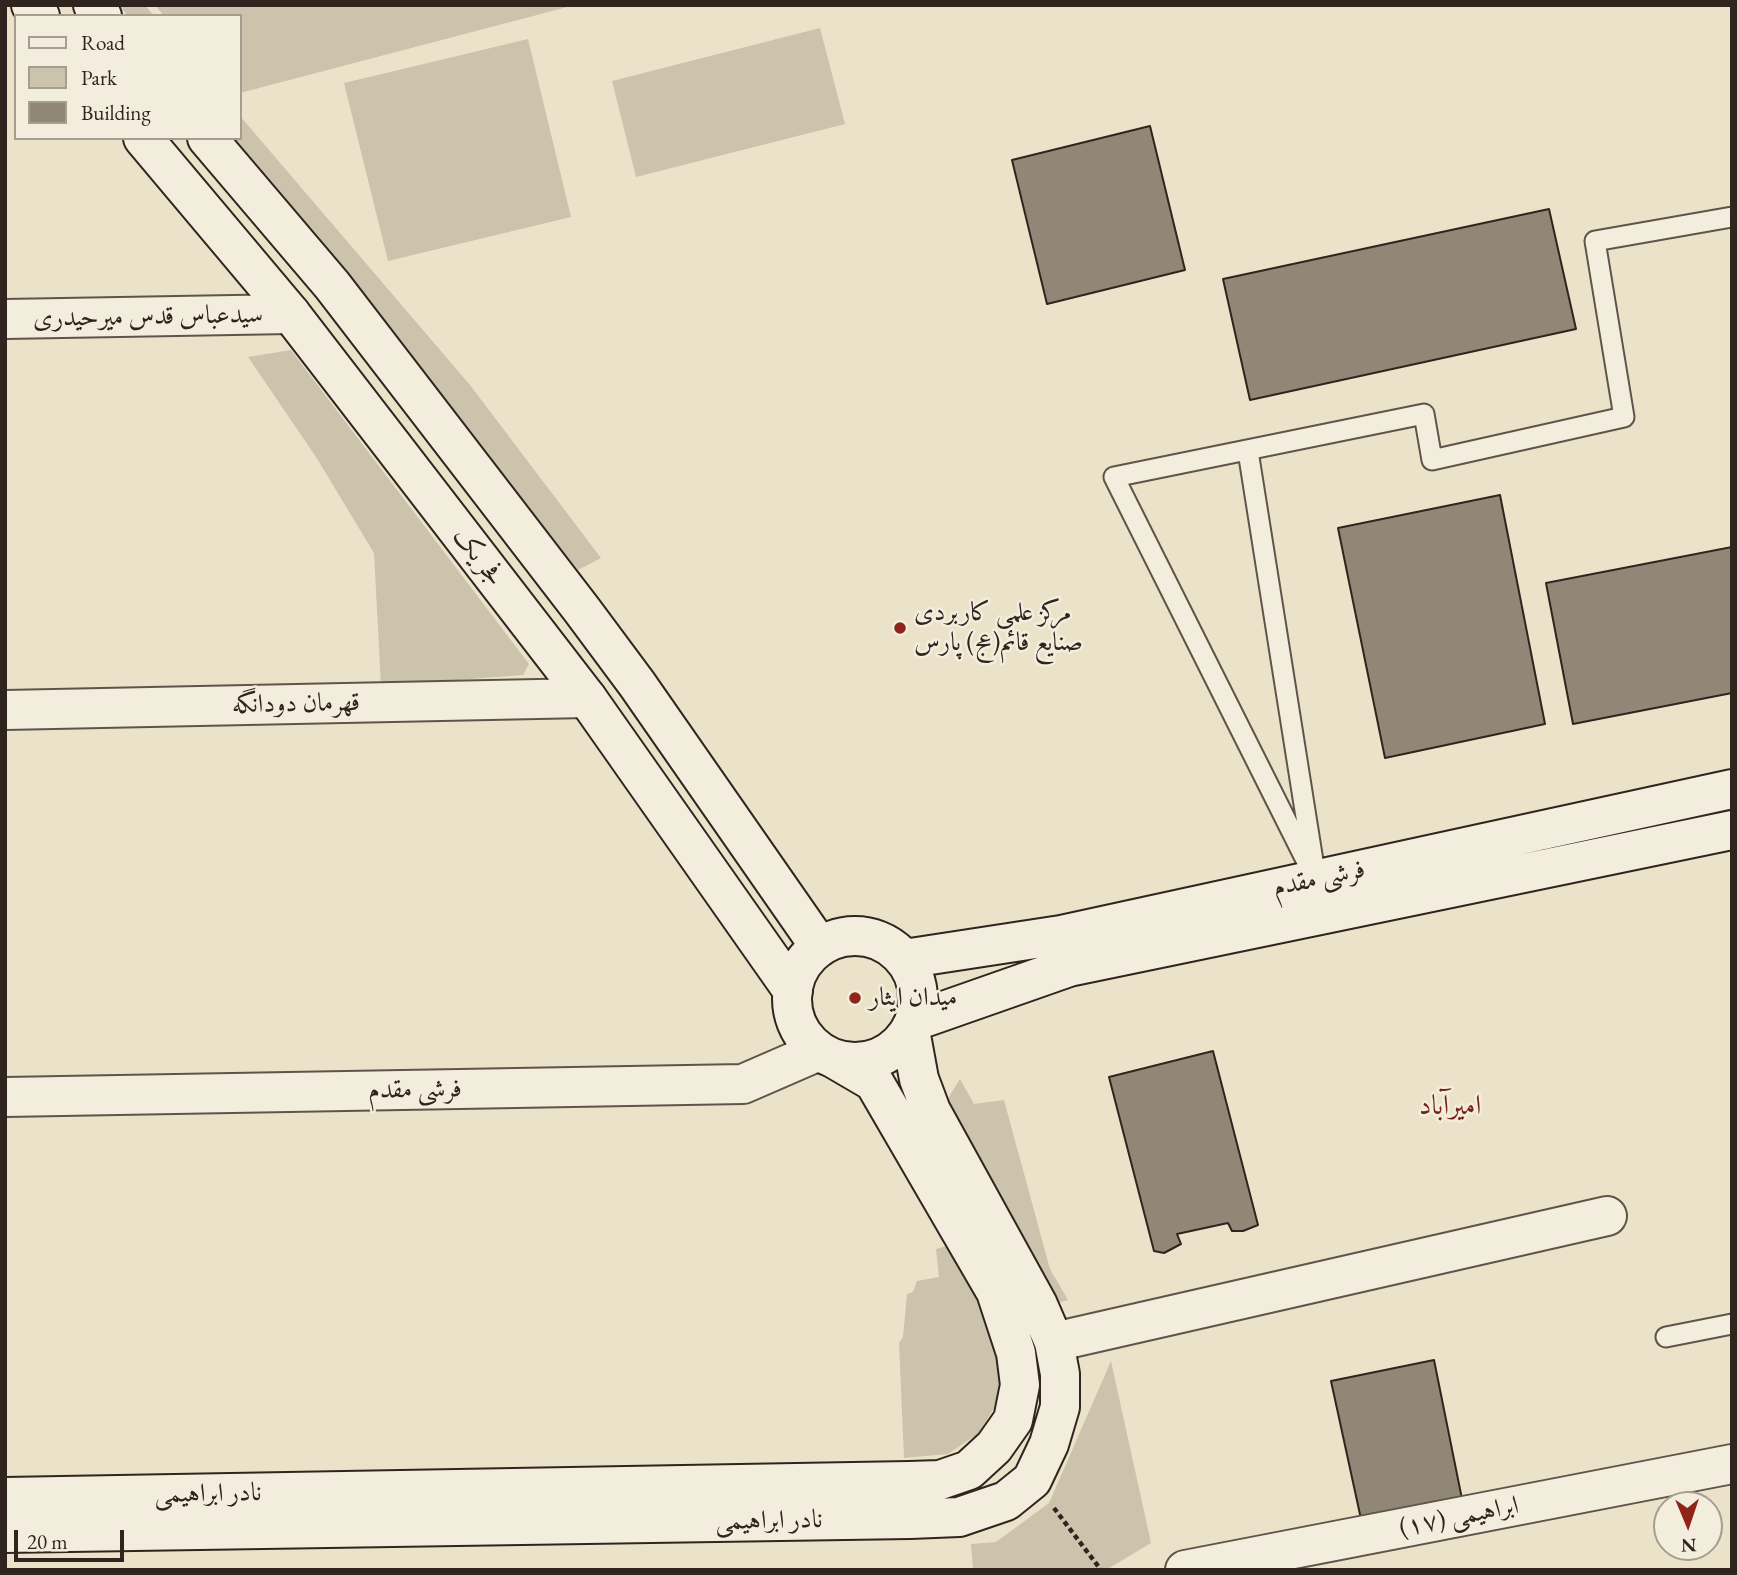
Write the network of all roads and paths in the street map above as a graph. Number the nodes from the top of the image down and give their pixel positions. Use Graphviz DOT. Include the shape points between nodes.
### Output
graph roads {
  1 [pos="145,140"];
  2 [pos="209,140"];
  3 [pos="1732,217"];
  4 [pos="332,285"];
  5 [pos="291,314"];
  6 [pos="5,318"];
  7 [pos="1248,451"];
  8 [pos="637,684"];
  9 [pos="587,698"];
  10 [pos="5,710"];
  11 [pos="1732,789"];
  12 [pos="1732,830"];
  13 [pos="1316,880"];
  14 [pos="820,947"];
  15 [pos="904,959"];
  16 [pos="793,991"];
  17 [pos="912,1025"];
  18 [pos="826,1054"];
  19 [pos="5,1097"];
  20 [pos="1606,1216"];
  21 [pos="1732,1324"];
  22 [pos="1666,1337"];
  23 [pos="1054,1342"];
  24 [pos="1732,1464"];
  25 [pos="1032,1480"];
  26 [pos="5,1497"];
  27 [pos="5,1534"];
  28 [pos="1101,1570"];
  29 [pos="1185,1570"];
  1 -- 5 [label="street, فجر یک"];
  2 -- 4 [label="street, فجر یک"];
  3 -- 7 [label="lane" via="1595,242 1624,417 1432,460 1424,414"];
  4 -- 5 [label="street"];
  4 -- 8 [label="street, فجر یک"];
  5 -- 6 [label="street, سیدعباس قدس میرحیدری"];
  5 -- 9 [label="street, فجر یک"];
  7 -- 13 [label="lane"];
  7 -- 13 [label="lane" via="1114,477"];
  8 -- 9 [label="street, قهرمان دودانگه"];
  8 -- 14 [label="street, فجر یک"];
  9 -- 10 [label="street, قهرمان دودانگه"];
  9 -- 16 [label="street, فجر یک"];
  11 -- 13 [label="street, فرشی مقدم"];
  12 -- 17 [label="street, فرشی مقدم" via="1069,967"];
  13 -- 15 [label="street, فرشی مقدم" via="1062,935"];
  14 -- 15 [label="street" via="844,936 861,936 892,947"];
  14 -- 16 [label="street" via="803,963"];
  15 -- 17 [label="street" via="918,989"];
  16 -- 18 [label="street" via="798,1025 807,1040"];
  17 -- 18 [label="street" via="905,1038 873,1060 853,1062"];
  17 -- 23 [label="street, نادر ابراهیمی" via="919,1079 931,1111"];
  18 -- 19 [label="street, فرشی مقدم" via="743,1084"];
  18 -- 26 [label="street, نادر ابراهیمی" via="874,1082 996,1292 1016,1353 1020,1385 1013,1420 994,1447 969,1470 940,1480 909,1481"];
  20 -- 23 [label="street"];
  21 -- 22 [label="lane"];
  23 -- 25 [label="street, نادر ابراهیمی" via="1060,1407"];
  24 -- 29 [label="street, ابراهیمی (۱۷)"];
  25 -- 27 [label="street, نادر ابراهیمی" via="1006,1501 959,1517"];
  25 -- 28 [label="path"];
}
